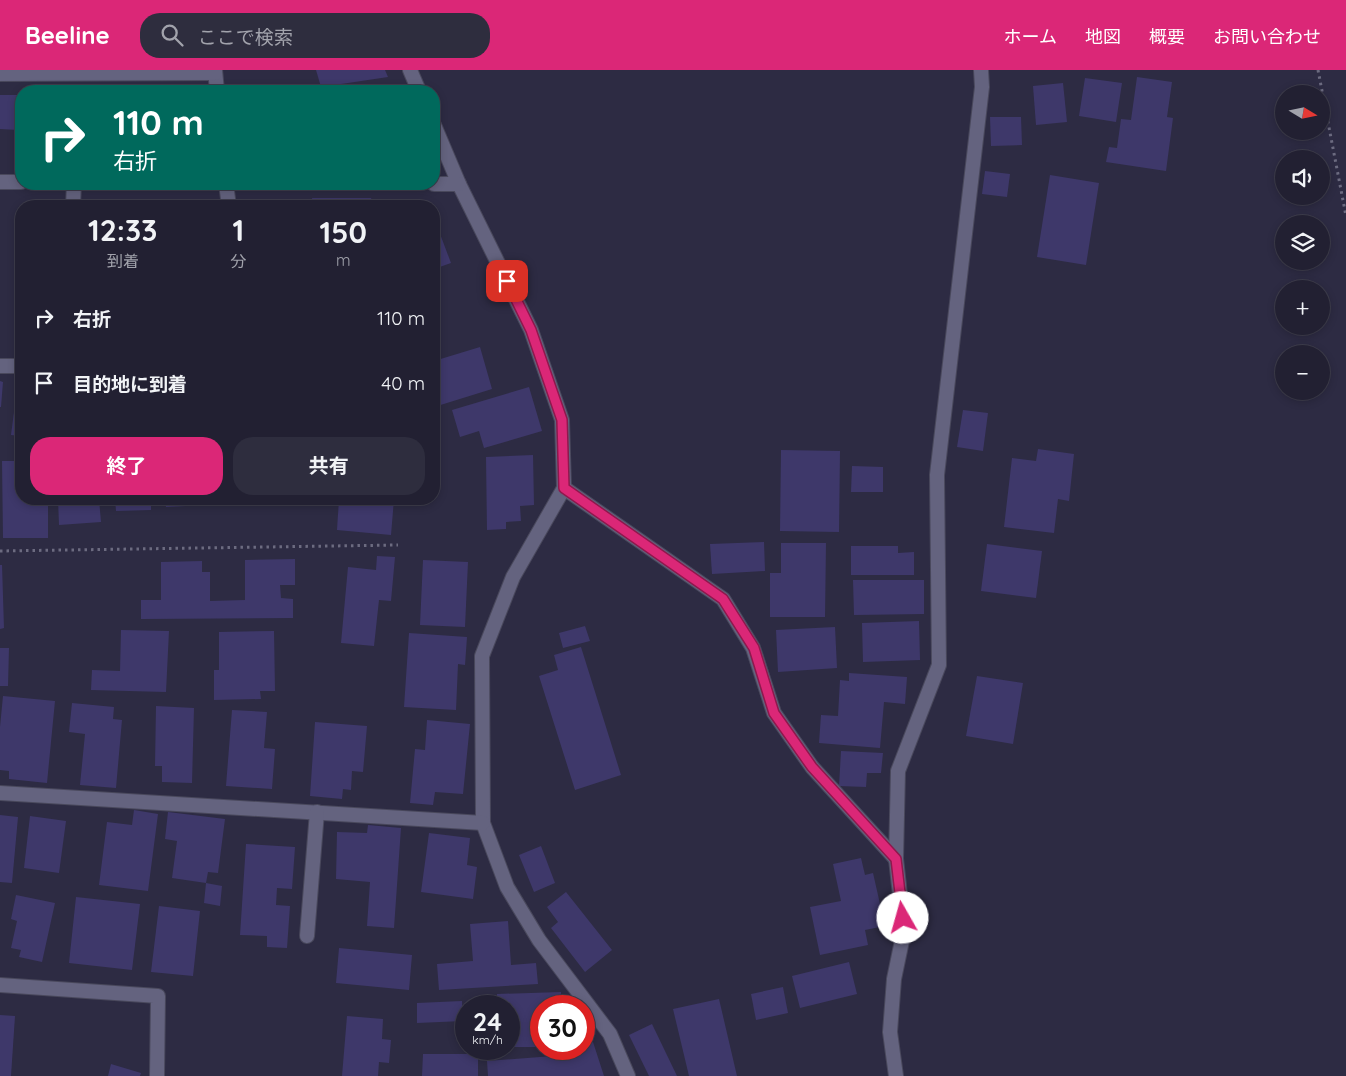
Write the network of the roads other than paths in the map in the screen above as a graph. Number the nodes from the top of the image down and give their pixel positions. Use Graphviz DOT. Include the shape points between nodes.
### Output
graph roads {
  1 [pos="410,70"];
  2 [pos="981,70"];
  3 [pos="215,71"];
  4 [pos="0,74"];
  5 [pos="216,85"];
  6 [pos="416,85"];
  7 [pos="440,139"];
  8 [pos="0,182"];
  9 [pos="15,182"];
  10 [pos="440,184"];
  11 [pos="459,184"];
  12 [pos="0,366"];
  13 [pos="15,366"];
  14 [pos="564,488"];
  15 [pos="0,793"];
  16 [pos="317,812"];
  17 [pos="483,823"];
  18 [pos="896,859"];
  19 [pos="307,936"];
  20 [pos="0,985"];
  21 [pos="157,1076"];
  22 [pos="628,1076"];
  23 [pos="896,1076"];
  1 -- 6 [label="street"];
  2 -- 18 [label="street" via="982,87 937,475 939,665 898,771"];
  3 -- 4 [label="street"];
  3 -- 5 [label="street"];
  7 -- 11 [label="street"];
  8 -- 9 [label="street"];
  10 -- 11 [label="street"];
  11 -- 14 [label="street" via="531,330 562,420"];
  12 -- 13 [label="street"];
  14 -- 17 [label="street" via="513,577 482,656"];
  14 -- 18 [label="street" via="723,599 754,648 774,713 812,767"];
  15 -- 16 [label="street"];
  16 -- 17 [label="street"];
  16 -- 19 [label="street"];
  17 -- 22 [label="street" via="507,887 539,940 610,1034"];
  18 -- 23 [label="street" via="904,931 894,979 890,1032"];
  20 -- 21 [label="street" via="158,996"];
}
